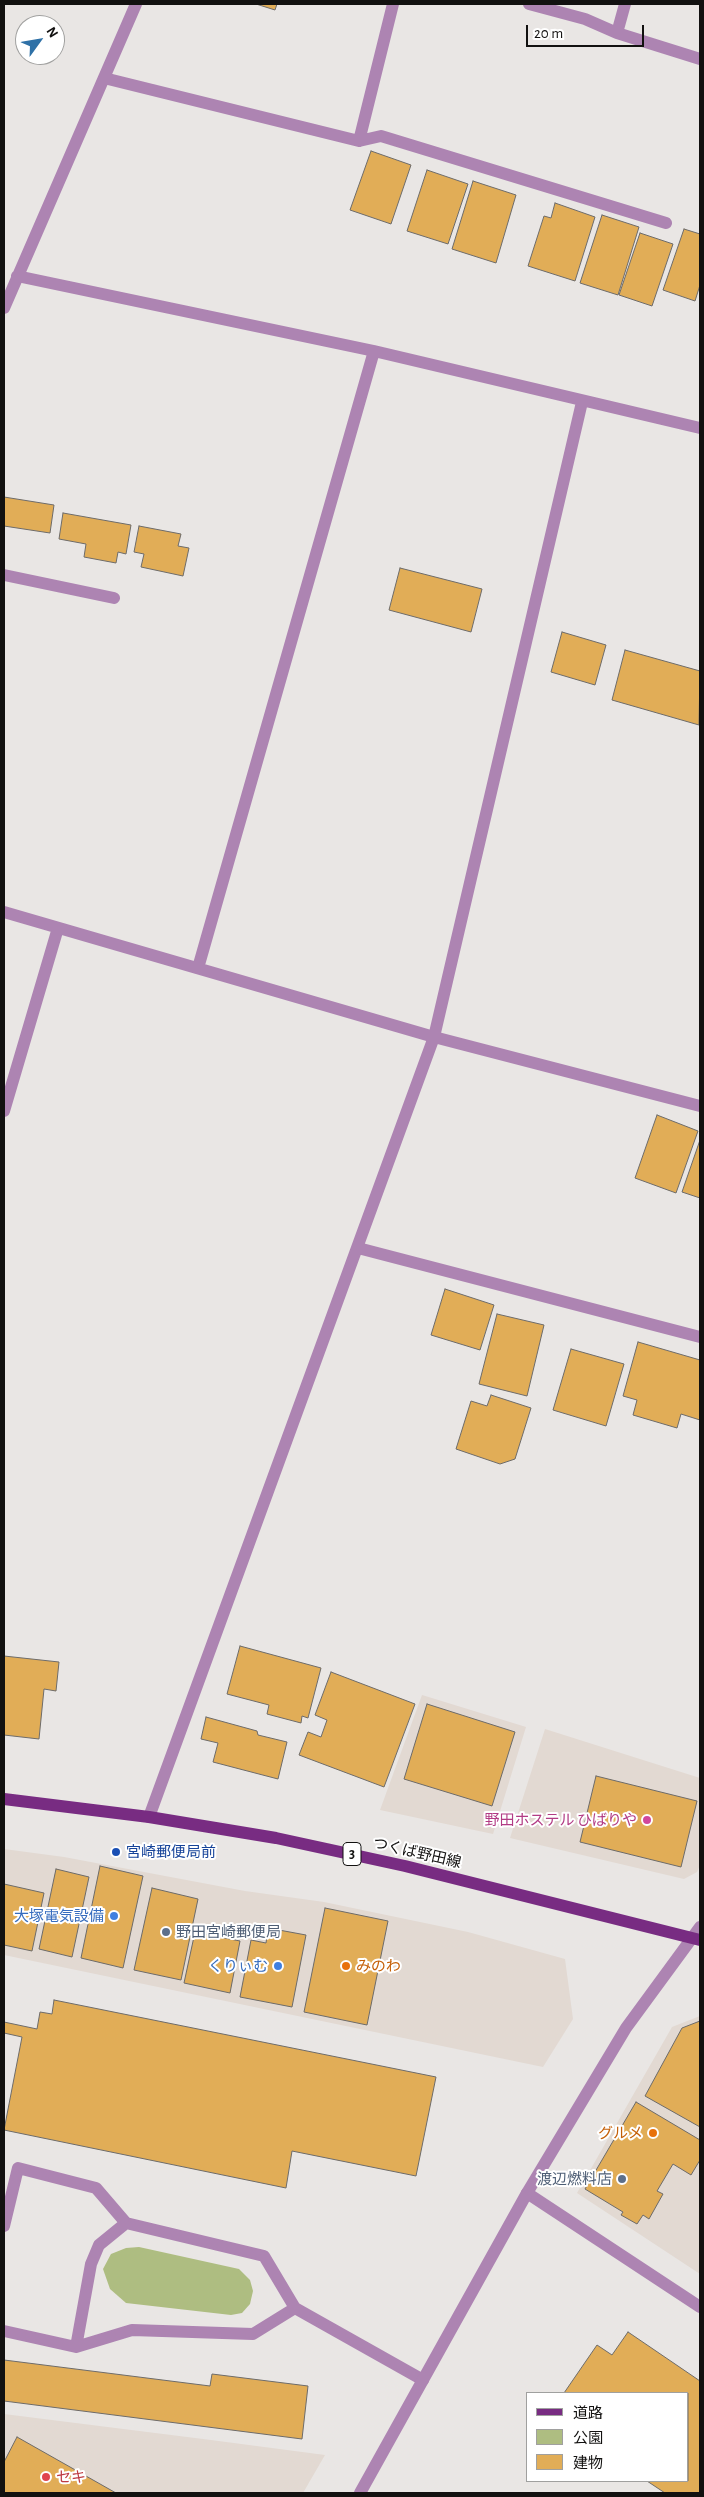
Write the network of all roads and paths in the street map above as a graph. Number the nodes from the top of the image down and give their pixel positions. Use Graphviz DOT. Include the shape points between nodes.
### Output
graph roads {
  1 [pos="136,4"];
  2 [pos="393,4"];
  3 [pos="529,4"];
  4 [pos="625,4"];
  5 [pos="618,33"];
  6 [pos="700,59"];
  7 [pos="104,78"];
  8 [pos="359,141"];
  9 [pos="666,223"];
  10 [pos="17,276"];
  11 [pos="4,308"];
  12 [pos="374,351"];
  13 [pos="582,402"];
  14 [pos="700,428"];
  15 [pos="4,575"];
  16 [pos="114,598"];
  17 [pos="4,912"];
  18 [pos="58,928"];
  19 [pos="198,968"];
  20 [pos="434,1037"];
  21 [pos="700,1106"];
  22 [pos="4,1111"];
  23 [pos="358,1248"];
  24 [pos="700,1337"];
  25 [pos="4,1799"];
  26 [pos="149,1817"];
  27 [pos="698,1935"];
  28 [pos="527,2193"];
  29 [pos="126,2223"];
  30 [pos="4,2226"];
  31 [pos="700,2307"];
  32 [pos="295,2308"];
  33 [pos="4,2331"];
  34 [pos="76,2347"];
  35 [pos="423,2380"];
  36 [pos="360,2493"];
  1 -- 7 [label="street"];
  2 -- 8 [label="street"];
  3 -- 5 [label="street" via="586,19"];
  4 -- 5 [label="street"];
  5 -- 6 [label="street"];
  7 -- 8 [label="street"];
  7 -- 10 [label="street"];
  8 -- 9 [label="street" via="381,136"];
  10 -- 11 [label="street"];
  10 -- 12 [label="street"];
  12 -- 13 [label="street"];
  12 -- 19 [label="street"];
  13 -- 14 [label="street"];
  13 -- 20 [label="street"];
  15 -- 16 [label="street"];
  17 -- 18 [label="street"];
  18 -- 19 [label="street"];
  18 -- 22 [label="street"];
  19 -- 20 [label="street"];
  20 -- 21 [label="street"];
  20 -- 23 [label="street"];
  23 -- 24 [label="street"];
  23 -- 26 [label="street"];
  25 -- 26 [label="main road, つくば野田線 / 3"];
  26 -- 27 [label="main road, つくば野田線 / 3" via="276,1838"];
  27 -- 28 [label="street" via="644,2000"];
  28 -- 31 [label="street"];
  28 -- 35 [label="street"];
  29 -- 30 [label="street" via="96,2188 18,2168"];
  29 -- 32 [label="street" via="264,2256"];
  29 -- 34 [label="street" via="99,2245 91,2264"];
  32 -- 34 [label="street" via="252,2334 132,2330"];
  32 -- 35 [label="street"];
  33 -- 34 [label="street"];
  35 -- 36 [label="street"];
}
